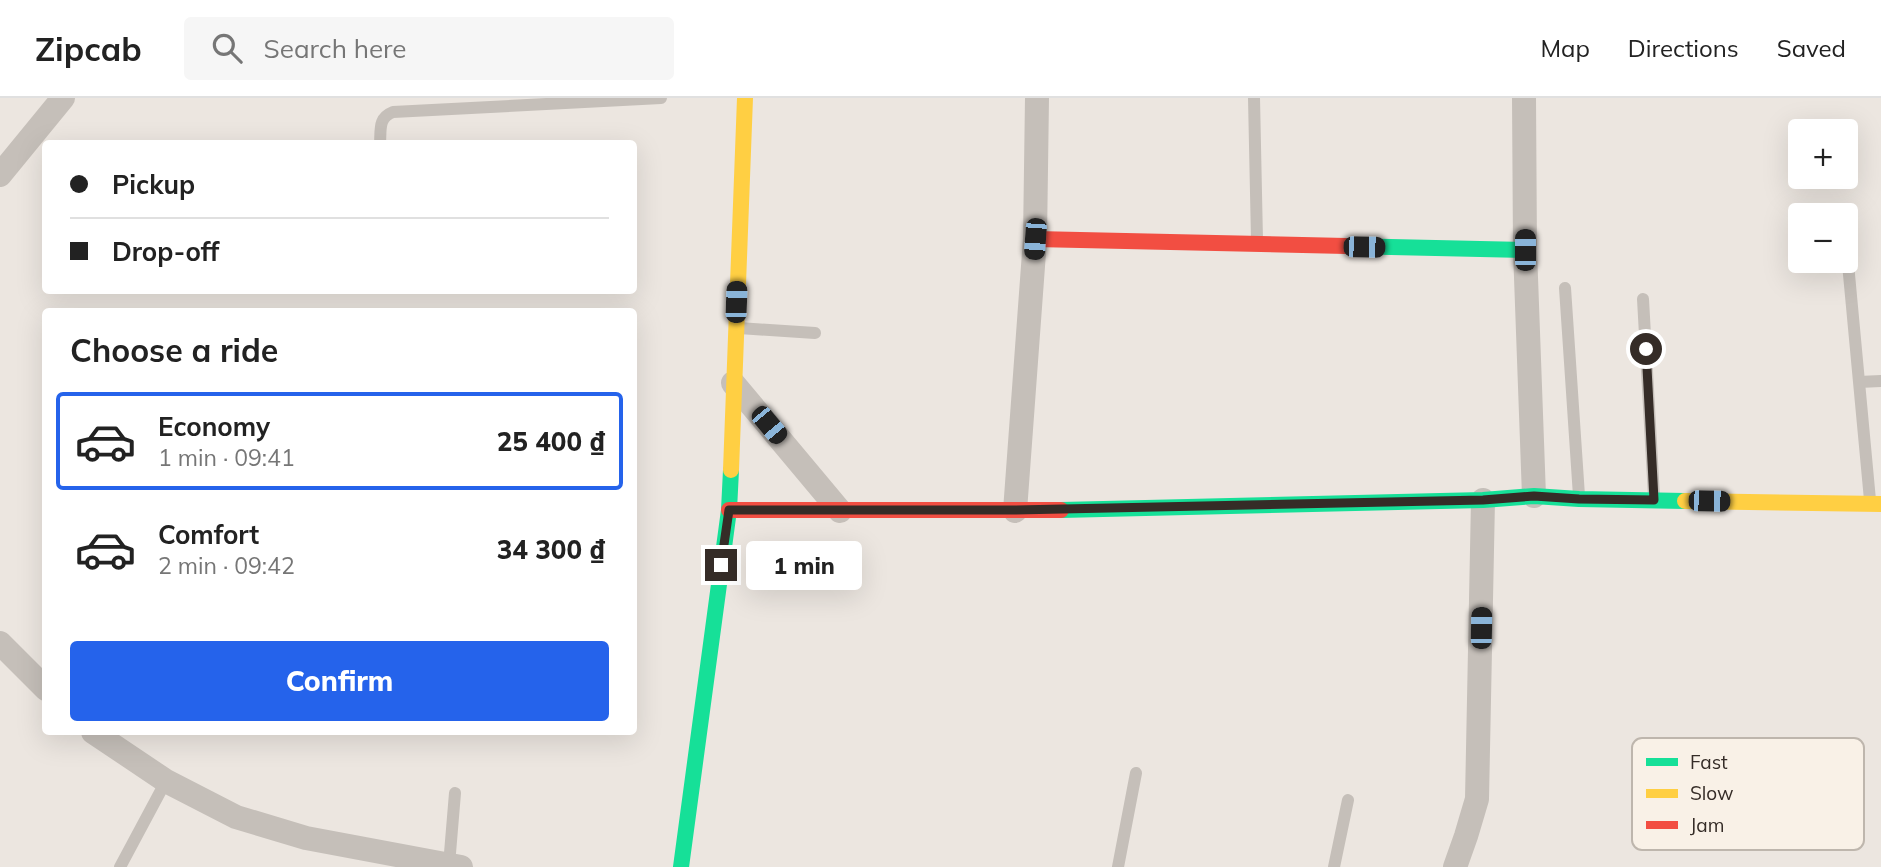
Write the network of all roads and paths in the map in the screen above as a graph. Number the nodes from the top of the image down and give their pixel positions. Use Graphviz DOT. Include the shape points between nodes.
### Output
graph roads {
  1 [pos="63,98"];
  2 [pos="661,98"];
  3 [pos="745,98"];
  4 [pos="1037,98"];
  5 [pos="1254,98"];
  6 [pos="1524,98"];
  7 [pos="380,140"];
  8 [pos="0,175"];
  9 [pos="1035,239"];
  10 [pos="1257,244"];
  11 [pos="1525,250"];
  12 [pos="1849,273"];
  13 [pos="1565,288"];
  14 [pos="1643,299"];
  15 [pos="735,328"];
  16 [pos="815,333"];
  17 [pos="1881,381"];
  18 [pos="1859,382"];
  19 [pos="733,383"];
  20 [pos="1534,496"];
  21 [pos="1579,499"];
  22 [pos="1483,500"];
  23 [pos="1654,500"];
  24 [pos="1876,504"];
  25 [pos="729,510"];
  26 [pos="840,510"];
  27 [pos="1015,510"];
  28 [pos="0,643"];
  29 [pos="42,685"];
  30 [pos="97,735"];
  31 [pos="1136,773"];
  32 [pos="166,781"];
  33 [pos="455,793"];
  34 [pos="1348,800"];
  35 [pos="455,866"];
  36 [pos="120,867"];
  37 [pos="681,867"];
  38 [pos="1118,867"];
  39 [pos="1334,867"];
  40 [pos="1455,867"];
  1 -- 8 [label="street"];
  2 -- 7 [label="lane" via="393,112 381,122"];
  3 -- 15 [label="street"];
  4 -- 9 [label="street"];
  5 -- 10 [label="lane"];
  6 -- 11 [label="street"];
  9 -- 10 [label="street"];
  9 -- 27 [label="street"];
  10 -- 11 [label="street"];
  11 -- 20 [label="street"];
  12 -- 18 [label="lane"];
  13 -- 21 [label="lane"];
  14 -- 23 [label="lane"];
  15 -- 16 [label="lane"];
  15 -- 19 [label="street"];
  17 -- 18 [label="lane"];
  18 -- 24 [label="lane"];
  19 -- 25 [label="street"];
  19 -- 26 [label="street"];
  20 -- 21 [label="street"];
  20 -- 22 [label="street"];
  21 -- 23 [label="street"];
  22 -- 27 [label="street"];
  22 -- 40 [label="street" via="1478,799"];
  23 -- 24 [label="street"];
  25 -- 26 [label="street"];
  25 -- 37 [label="street"];
  26 -- 27 [label="street"];
  28 -- 29 [label="street"];
  30 -- 32 [label="street"];
  31 -- 38 [label="lane"];
  32 -- 35 [label="street" via="236,817 306,838"];
  32 -- 36 [label="lane"];
  33 -- 35 [label="lane"];
  34 -- 39 [label="lane"];
}
